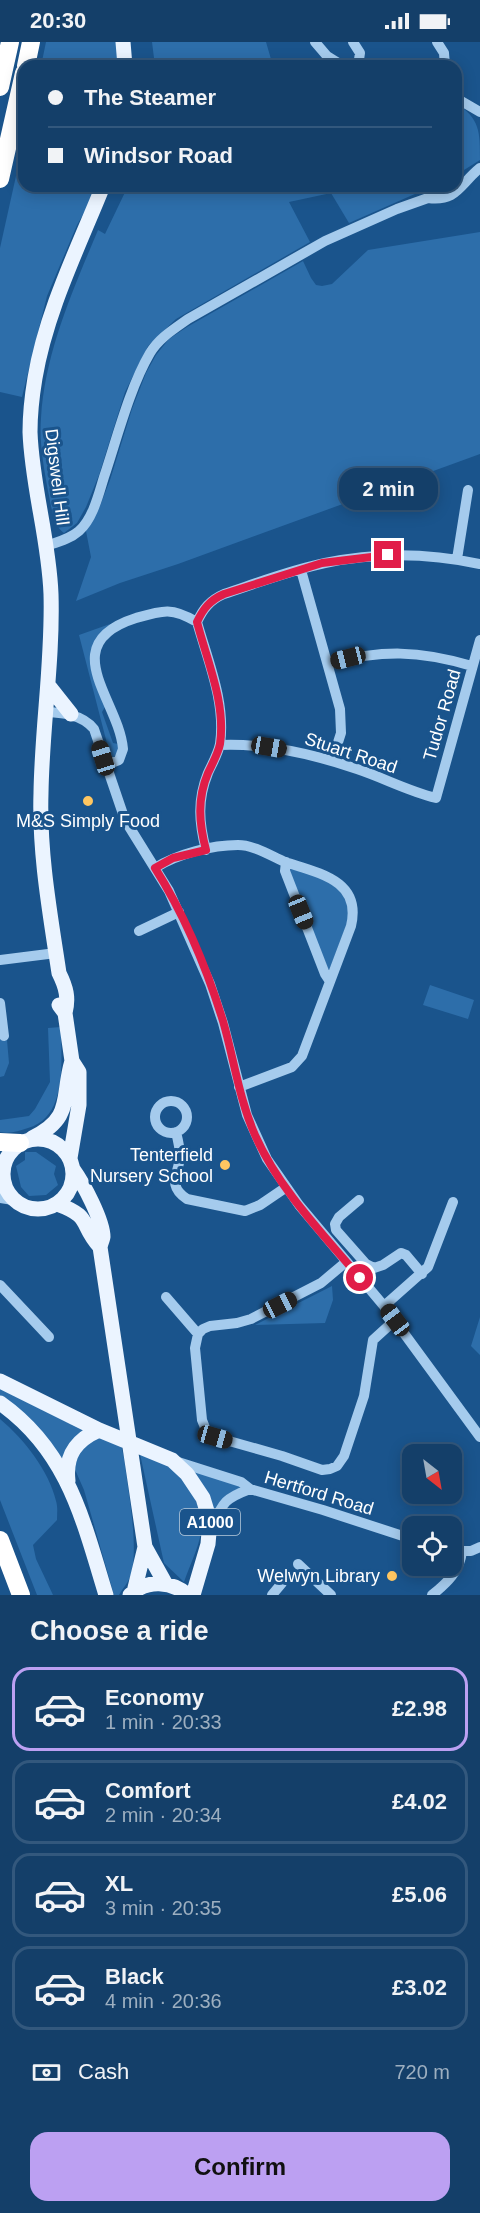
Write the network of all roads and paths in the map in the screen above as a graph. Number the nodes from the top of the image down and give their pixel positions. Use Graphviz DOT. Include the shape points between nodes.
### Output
graph roads {
  1 [pos="10,42"];
  2 [pos="31,42"];
  3 [pos="123,42"];
  4 [pos="315,42"];
  5 [pos="354,42"];
  6 [pos="437,42"];
  7 [pos="27,60"];
  8 [pos="124,60"];
  9 [pos="333,60"];
  10 [pos="359,60"];
  11 [pos="444,60"];
  12 [pos="0,87"];
  13 [pos="18,100"];
  14 [pos="462,102"];
  15 [pos="480,112"];
  16 [pos="480,168"];
  17 [pos="0,179"];
  18 [pos="462,180"];
  19 [pos="101,192"];
  20 [pos="434,192"];
  21 [pos="456,192"];
  22 [pos="428,198"];
  23 [pos="468,490"];
  24 [pos="46,546"];
  25 [pos="457,559"];
  26 [pos="480,564"];
  27 [pos="301,570"];
  28 [pos="197,622"];
  29 [pos="480,640"];
  30 [pos="328,663"];
  31 [pos="472,666"];
  32 [pos="48,685"];
  33 [pos="46,712"];
  34 [pos="71,714"];
  35 [pos="220,745"];
  36 [pos="332,761"];
  37 [pos="106,765"];
  38 [pos="436,798"];
  39 [pos="206,850"];
  40 [pos="286,862"];
  41 [pos="155,868"];
  42 [pos="179,912"];
  43 [pos="140,931"];
  44 [pos="56,953"];
  45 [pos="0,960"];
  46 [pos="329,980"];
  47 [pos="0,1003"];
  48 [pos="4,1036"];
  49 [pos="72,1061"];
  50 [pos="239,1087"];
  51 [pos="176,1132"];
  52 [pos="25,1141"];
  53 [pos="0,1142"];
  54 [pos="72,1164"];
  55 [pos="1,1178"];
  56 [pos="285,1188"];
  57 [pos="7,1199"];
  58 [pos="359,1200"];
  59 [pos="453,1202"];
  60 [pos="57,1204"];
  61 [pos="100,1247"];
  62 [pos="346,1262"];
  63 [pos="423,1274"];
  64 [pos="0,1285"];
  65 [pos="166,1297"];
  66 [pos="384,1306"];
  67 [pos="395,1320"];
  68 [pos="198,1334"];
  69 [pos="49,1337"];
  70 [pos="0,1381"];
  71 [pos="0,1403"];
  72 [pos="99,1430"];
  73 [pos="480,1437"];
  74 [pos="172,1460"];
  75 [pos="70,1488"];
  76 [pos="250,1489"];
  77 [pos="210,1532"];
  78 [pos="402,1536"];
  79 [pos="0,1540"];
  80 [pos="145,1547"];
  81 [pos="480,1547"];
  82 [pos="462,1550"];
  83 [pos="298,1564"];
  84 [pos="452,1576"];
  85 [pos="165,1583"];
  86 [pos="282,1583"];
  87 [pos="132,1593"];
  88 [pos="21,1595"];
  89 [pos="106,1595"];
  90 [pos="188,1595"];
  91 [pos="193,1595"];
  92 [pos="272,1595"];
  93 [pos="331,1595"];
  94 [pos="432,1595"];
  1 -- 12 [label="highway"];
  2 -- 7 [label="highway"];
  3 -- 8 [label="main road"];
  4 -- 9 [label="street"];
  5 -- 10 [label="street"];
  6 -- 11 [label="street"];
  13 -- 17 [label="highway"];
  14 -- 15 [label="street"];
  16 -- 18 [label="street"];
  19 -- 24 [label="main road, Digswell Hill" via="59,296 36,376 31,441"];
  20 -- 22 [label="street"];
  21 -- 22 [label="street" via="440,200"];
  22 -- 24 [label="street" via="325,241 167,333 151,351 137,380 85,524 69,537"];
  23 -- 25 [label="street"];
  24 -- 32 [label="main road, Digswell Hill" via="51,619"];
  25 -- 26 [label="street"];
  25 -- 27 [label="street" via="388,555 347,559"];
  27 -- 28 [label="street" via="218,596"];
  27 -- 30 [label="street"];
  28 -- 35 [label="street" via="219,701"];
  28 -- 37 [label="street" via="172,611 156,612 116,625 102,638 95,653 97,674 123,745 121,758"];
  29 -- 31 [label="street, Tudor Road"];
  30 -- 31 [label="street" via="398,653 434,656"];
  30 -- 36 [label="street" via="341,722"];
  31 -- 38 [label="street, Tudor Road"];
  32 -- 33 [label="main road, Digswell Hill"];
  32 -- 34 [label="main road"];
  33 -- 34 [label="street"];
  33 -- 44 [label="main road, Digswell Hill" via="41,821"];
  34 -- 37 [label="street" via="94,729"];
  35 -- 36 [label="street, Stuart Road" via="269,747"];
  35 -- 39 [label="street" via="200,801 199,822"];
  36 -- 38 [label="street, Stuart Road"];
  37 -- 41 [label="street" via="125,820"];
  39 -- 40 [label="street" via="243,845"];
  39 -- 41 [label="street" via="173,858"];
  40 -- 46 [label="street" via="285,871"];
  40 -- 46 [label="street" via="338,882 353,908 351,926"];
  41 -- 42 [label="street"];
  42 -- 43 [label="street"];
  42 -- 50 [label="street" via="217,1004"];
  44 -- 45 [label="street"];
  44 -- 49 [label="main road, Digswell Hill" via="58,1004 65,1013"];
  46 -- 50 [label="street" via="298,1062"];
  47 -- 48 [label="street"];
  49 -- 52 [label="main road" via="60,1115 51,1127"];
  49 -- 54 [label="main road" via="79,1072 80,1094"];
  50 -- 56 [label="street" via="255,1135"];
  51 -- 56 [label="street" via="180,1158 175,1182 181,1195 245,1211"];
  52 -- 53 [label="highway"];
  52 -- 54 [label="main road" via="49,1140 57,1144"];
  52 -- 55 [label="main road" via="6,1157"];
  54 -- 60 [label="main road" via="70,1189"];
  54 -- 61 [label="main road" via="99,1223 103,1238"];
  55 -- 57 [label="main road"];
  56 -- 62 [label="street"];
  57 -- 60 [label="main road" via="42,1210"];
  58 -- 63 [label="street" via="339,1217 336,1230 366,1264 374,1268 401,1253"];
  59 -- 63 [label="street"];
  60 -- 61 [label="main road" via="81,1216"];
  61 -- 80 [label="main road"];
  62 -- 66 [label="street"];
  62 -- 68 [label="street" via="321,1283 251,1319 210,1326"];
  63 -- 66 [label="street"];
  64 -- 69 [label="street"];
  65 -- 68 [label="street"];
  66 -- 67 [label="street"];
  67 -- 68 [label="street" via="373,1340 365,1390 344,1456 337,1466 326,1470 215,1437 206,1430 195,1342"];
  67 -- 73 [label="street"];
  70 -- 72 [label="main road, A1000"];
  71 -- 75 [label="main road" via="42,1441"];
  72 -- 74 [label="main road, A1000"];
  72 -- 75 [label="main road" via="81,1439 73,1449 68,1466"];
  74 -- 76 [label="street, Hertford Road" via="241,1482"];
  74 -- 77 [label="main road, A1000" via="203,1498"];
  75 -- 89 [label="main road"];
  76 -- 77 [label="street, Hertford Road" via="228,1498"];
  76 -- 78 [label="street, Hertford Road"];
  77 -- 91 [label="main road, A1000"];
  79 -- 88 [label="highway"];
  80 -- 85 [label="main road"];
  80 -- 87 [label="main road"];
  81 -- 82 [label="street"];
  83 -- 93 [label="street"];
  84 -- 94 [label="street"];
  85 -- 87 [label="main road"];
  85 -- 90 [label="main road"];
  86 -- 92 [label="street"];
}
